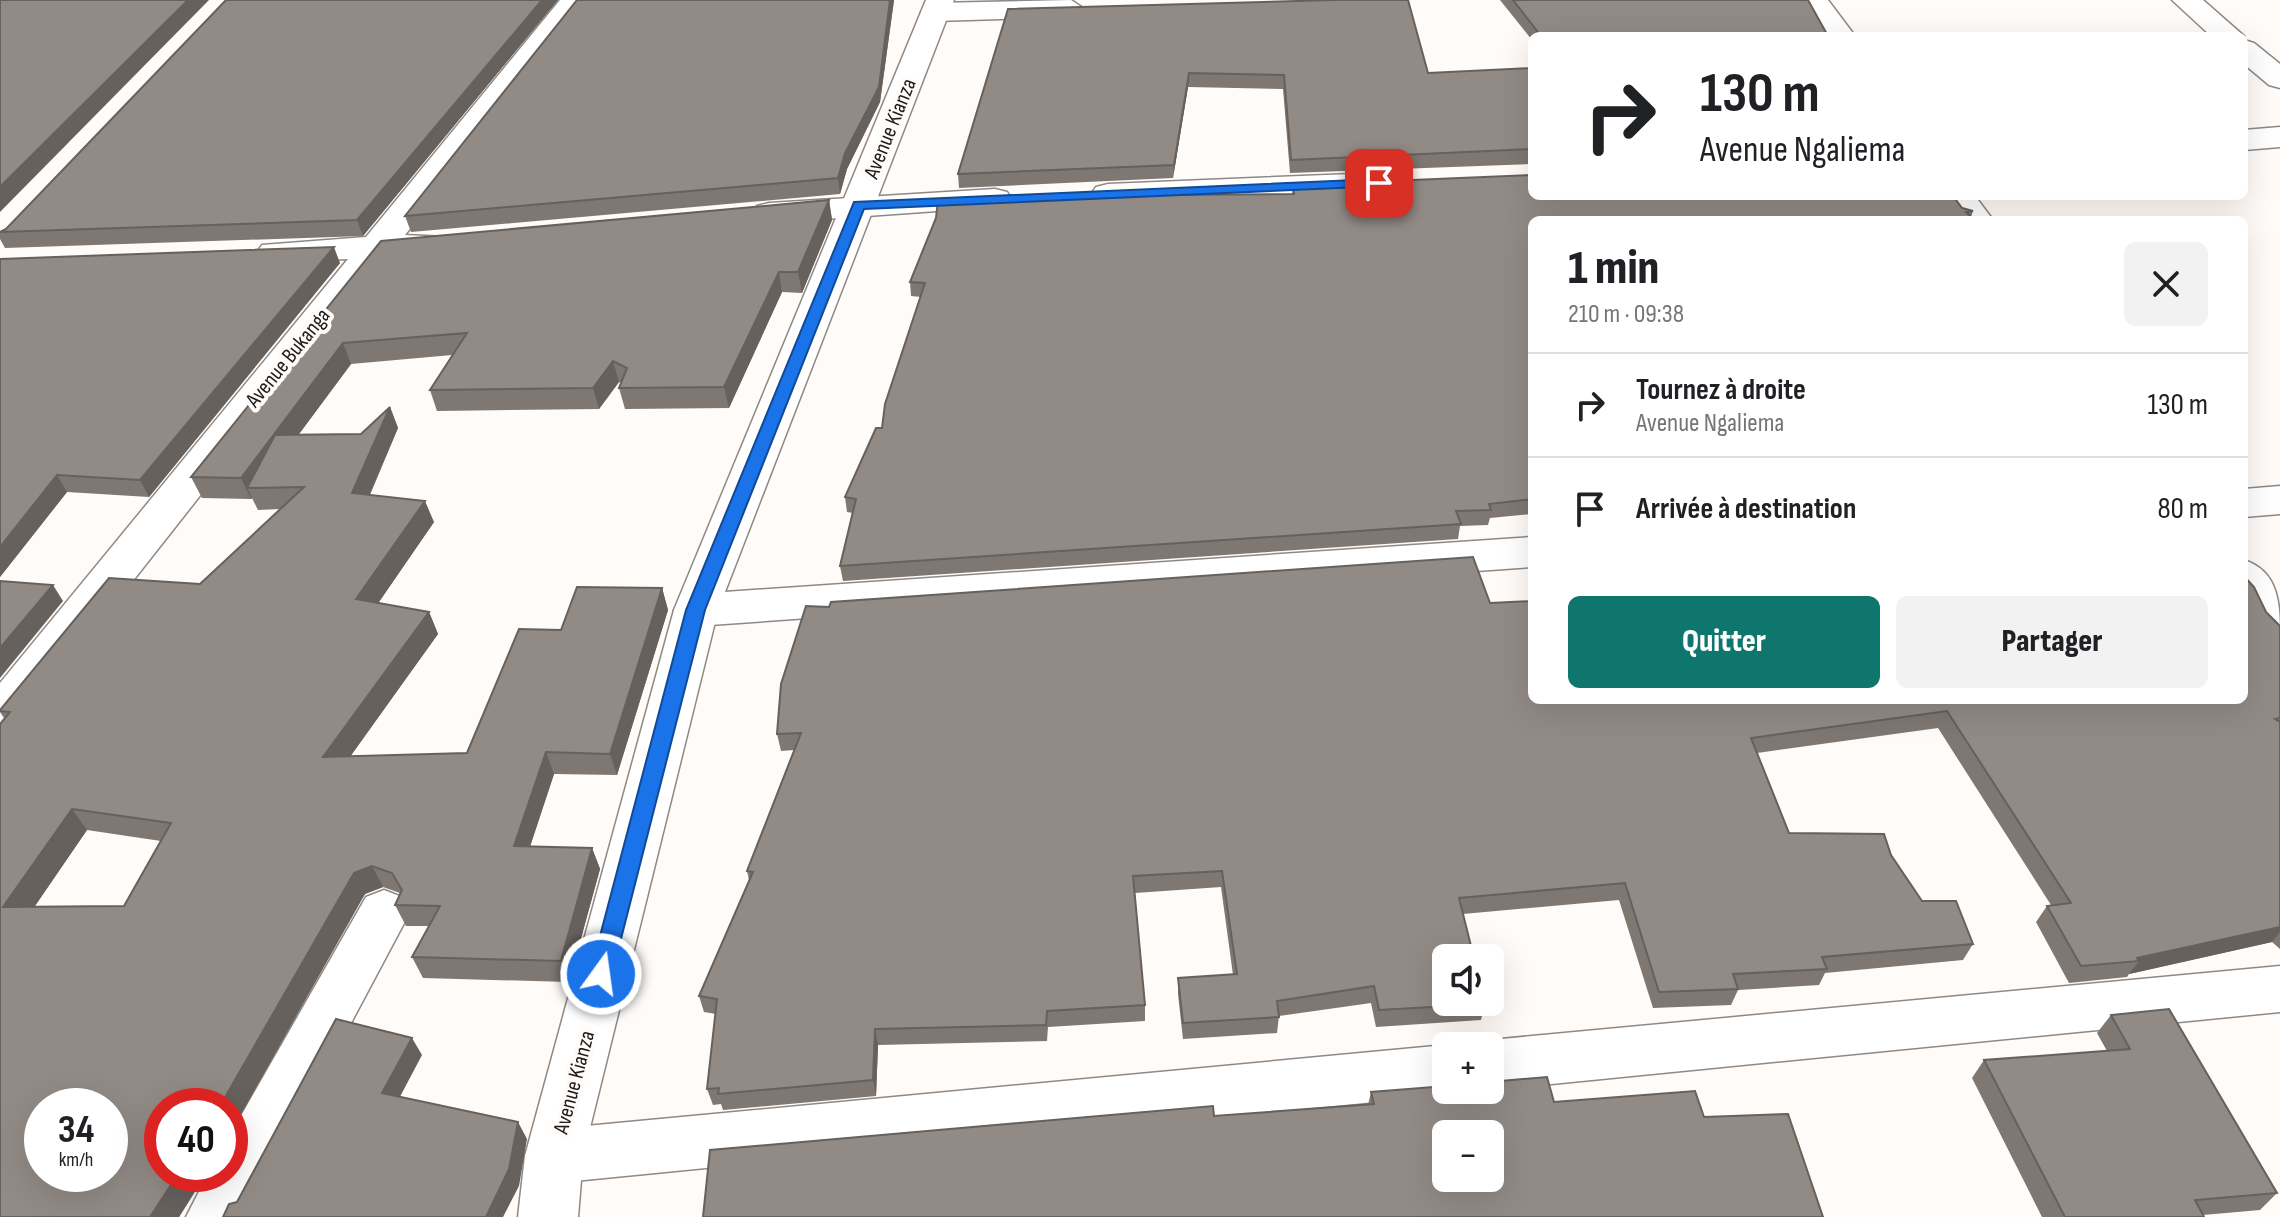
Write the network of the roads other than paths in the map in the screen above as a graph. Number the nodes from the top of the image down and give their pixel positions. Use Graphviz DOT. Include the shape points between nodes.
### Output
graph roads {
  1 [pos="575,0"];
  2 [pos="1814,0"];
  3 [pos="2186,0"];
  4 [pos="938,6"];
  5 [pos="1093,7"];
  6 [pos="1837,32"];
  7 [pos="2224,32"];
  8 [pos="2248,52"];
  9 [pos="2280,79"];
  10 [pos="2280,137"];
  11 [pos="2248,140"];
  12 [pos="1375,183"];
  13 [pos="1078,196"];
  14 [pos="1031,198"];
  15 [pos="859,205"];
  16 [pos="733,217"];
  17 [pos="467,241"];
  18 [pos="373,249"];
  19 [pos="249,253"];
  20 [pos="2280,500"];
  21 [pos="2248,503"];
  22 [pos="1528,552"];
  23 [pos="2248,580"];
  24 [pos="696,610"];
  25 [pos="2280,624"];
  26 [pos="0,716"];
  27 [pos="384,912"];
  28 [pos="2280,989"];
  29 [pos="1504,1064"];
  30 [pos="1432,1071"];
  31 [pos="554,1156"];
  32 [pos="216,1217"];
  33 [pos="548,1217"];
  1 -- 18 [label="street, Avenue Bukanga"];
  2 -- 6 [label="street"];
  3 -- 7 [label="street"];
  4 -- 5 [label="street"];
  4 -- 15 [label="street, Avenue Kianza"];
  8 -- 9 [label="street"];
  10 -- 11 [label="street"];
  12 -- 13 [label="street"];
  14 -- 15 [label="street"];
  15 -- 16 [label="street"];
  15 -- 24 [label="street, Avenue Kianza"];
  17 -- 18 [label="street"];
  18 -- 19 [label="street"];
  18 -- 26 [label="street, Avenue Bukanga"];
  20 -- 21 [label="street"];
  22 -- 24 [label="street"];
  23 -- 25 [label="street"];
  24 -- 31 [label="street, Avenue Kianza"];
  27 -- 32 [label="street"];
  28 -- 29 [label="street"];
  30 -- 31 [label="street"];
  31 -- 33 [label="street, Avenue Kianza"];
}
